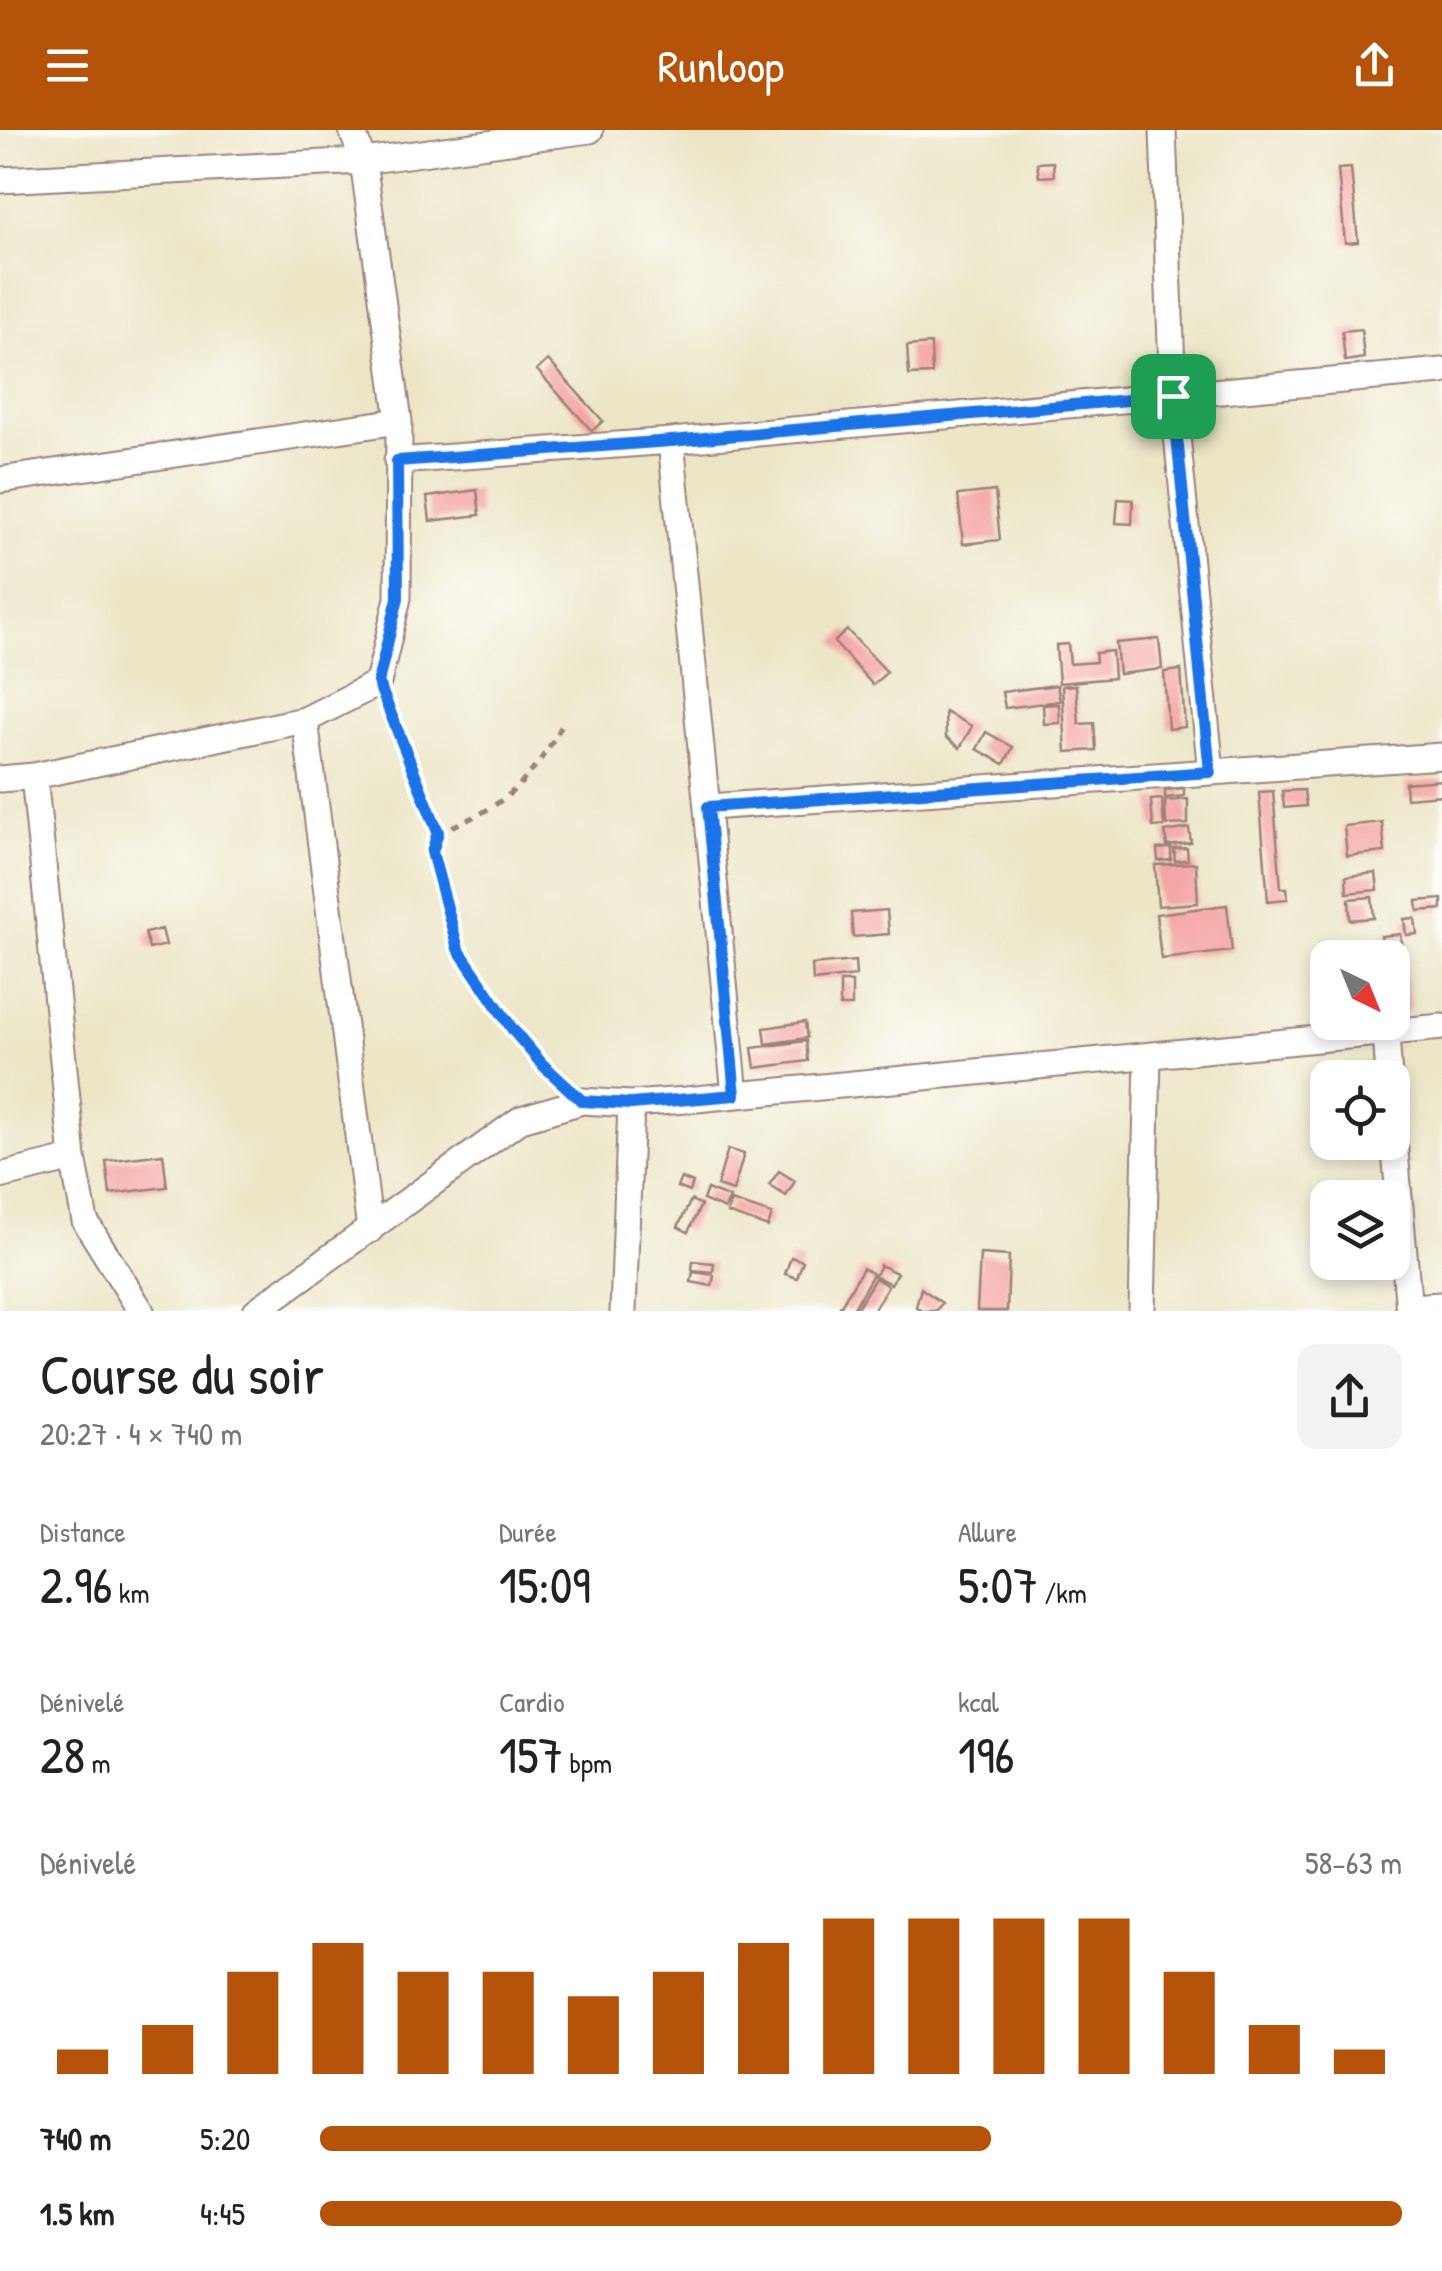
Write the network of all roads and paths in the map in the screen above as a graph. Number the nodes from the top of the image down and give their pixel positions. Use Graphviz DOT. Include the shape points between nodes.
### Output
graph roads {
  1 [pos="352,130"];
  2 [pos="590,130"];
  3 [pos="1163,130"];
  4 [pos="363,161"];
  5 [pos="0,180"];
  6 [pos="1442,371"];
  7 [pos="1173,396"];
  8 [pos="399,421"];
  9 [pos="671,441"];
  10 [pos="397,461"];
  11 [pos="0,480"];
  12 [pos="378,682"];
  13 [pos="306,720"];
  14 [pos="565,720"];
  15 [pos="1442,756"];
  16 [pos="1210,772"];
  17 [pos="34,776"];
  18 [pos="0,779"];
  19 [pos="708,807"];
  20 [pos="438,832"];
  21 [pos="1442,1027"];
  22 [pos="1410,1030"];
  23 [pos="1317,1040"];
  24 [pos="1148,1057"];
  25 [pos="735,1095"];
  26 [pos="582,1101"];
  27 [pos="631,1104"];
  28 [pos="73,1158"];
  29 [pos="1396,1160"];
  30 [pos="0,1176"];
  31 [pos="370,1230"];
  32 [pos="1442,1305"];
  33 [pos="1408,1309"];
  34 [pos="141,1311"];
  35 [pos="256,1311"];
  36 [pos="623,1311"];
  37 [pos="1142,1311"];
  1 -- 4 [label="street"];
  2 -- 4 [label="street"];
  3 -- 7 [label="street"];
  4 -- 5 [label="street"];
  4 -- 8 [label="street"];
  6 -- 7 [label="street"];
  7 -- 9 [label="street"];
  7 -- 16 [label="street"];
  8 -- 10 [label="street"];
  8 -- 11 [label="street"];
  9 -- 10 [label="street"];
  9 -- 19 [label="street"];
  10 -- 12 [label="street" via="398,598"];
  12 -- 13 [label="street"];
  12 -- 20 [label="path"];
  13 -- 17 [label="street"];
  13 -- 31 [label="street"];
  14 -- 20 [label="path" via="517,790 475,819"];
  15 -- 16 [label="street"];
  16 -- 19 [label="street"];
  17 -- 18 [label="street"];
  17 -- 28 [label="street"];
  19 -- 25 [label="street"];
  20 -- 26 [label="path" via="432,852 458,949 513,1030"];
  21 -- 22 [label="street"];
  23 -- 24 [label="street"];
  24 -- 25 [label="street"];
  24 -- 37 [label="street"];
  25 -- 27 [label="street"];
  26 -- 27 [label="street"];
  26 -- 31 [label="street" via="522,1118"];
  27 -- 36 [label="street"];
  28 -- 30 [label="street"];
  28 -- 34 [label="street" via="85,1220"];
  29 -- 33 [label="street"];
  31 -- 35 [label="street"];
  32 -- 33 [label="street"];
}
